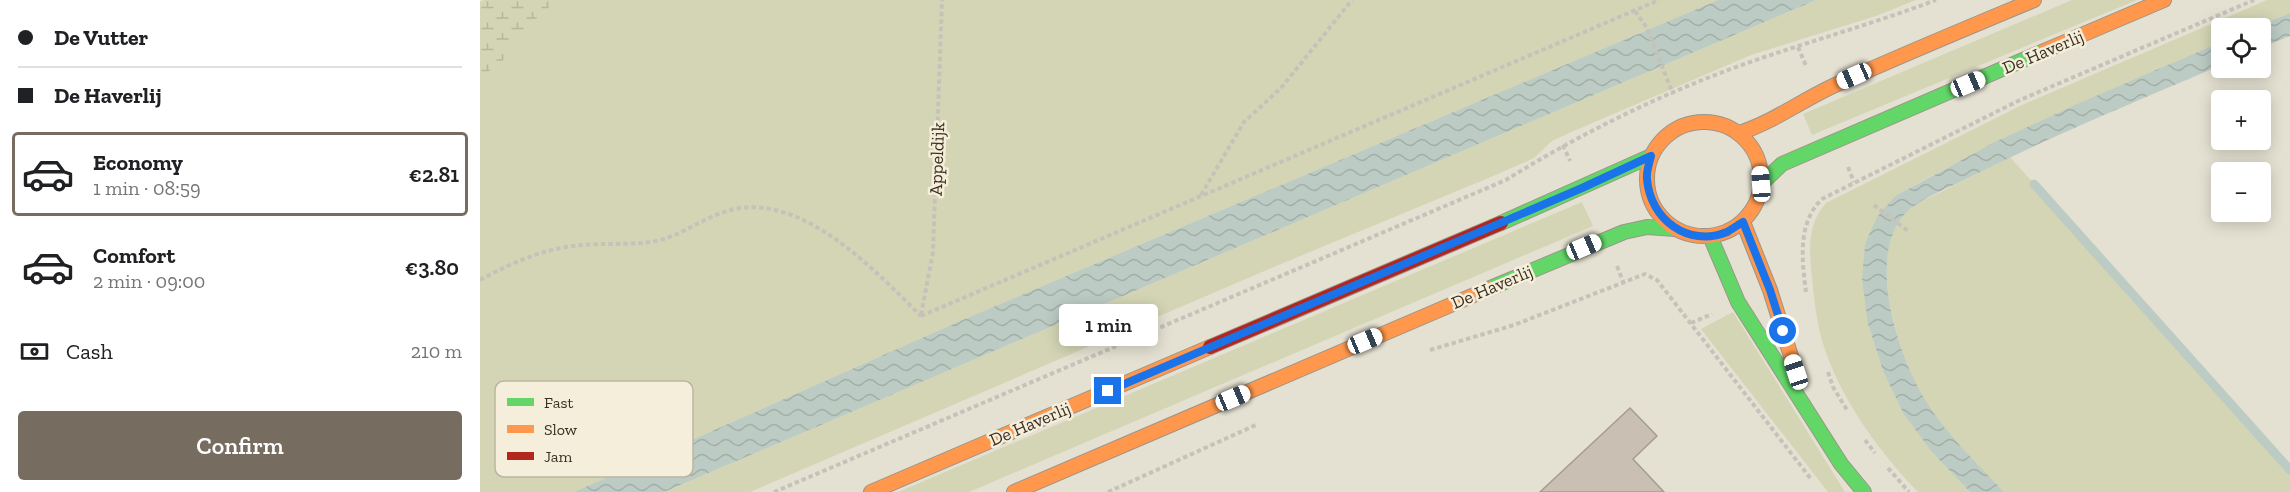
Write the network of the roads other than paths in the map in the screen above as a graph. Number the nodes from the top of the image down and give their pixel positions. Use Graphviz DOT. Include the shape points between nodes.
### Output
graph roads {
  1 [pos="2034,0"];
  2 [pos="2164,0"];
  3 [pos="1739,133"];
  4 [pos="1651,156"];
  5 [pos="1761,184"];
  6 [pos="1743,222"];
  7 [pos="1675,229"];
  8 [pos="1710,236"];
  9 [pos="1810,414"];
  10 [pos="871,492"];
  11 [pos="1014,492"];
  12 [pos="1864,492"];
  1 -- 3 [label="street" via="1861,73 1761,126"];
  2 -- 5 [label="street, De Haverlij" via="1782,164"];
  3 -- 4 [label="street" via="1724,124 1690,123 1673,130"];
  3 -- 5 [label="street" via="1753,147 1760,165"];
  4 -- 7 [label="street" via="1647,177 1650,197 1660,215"];
  4 -- 10 [label="street, De Haverlij"];
  5 -- 6 [label="street" via="1755,205"];
  6 -- 8 [label="street"];
  6 -- 9 [label="street" via="1770,290"];
  7 -- 8 [label="street"];
  7 -- 11 [label="street, De Haverlij" via="1653,225 1606,238"];
  8 -- 9 [label="street" via="1738,302"];
  9 -- 12 [label="street"];
}
